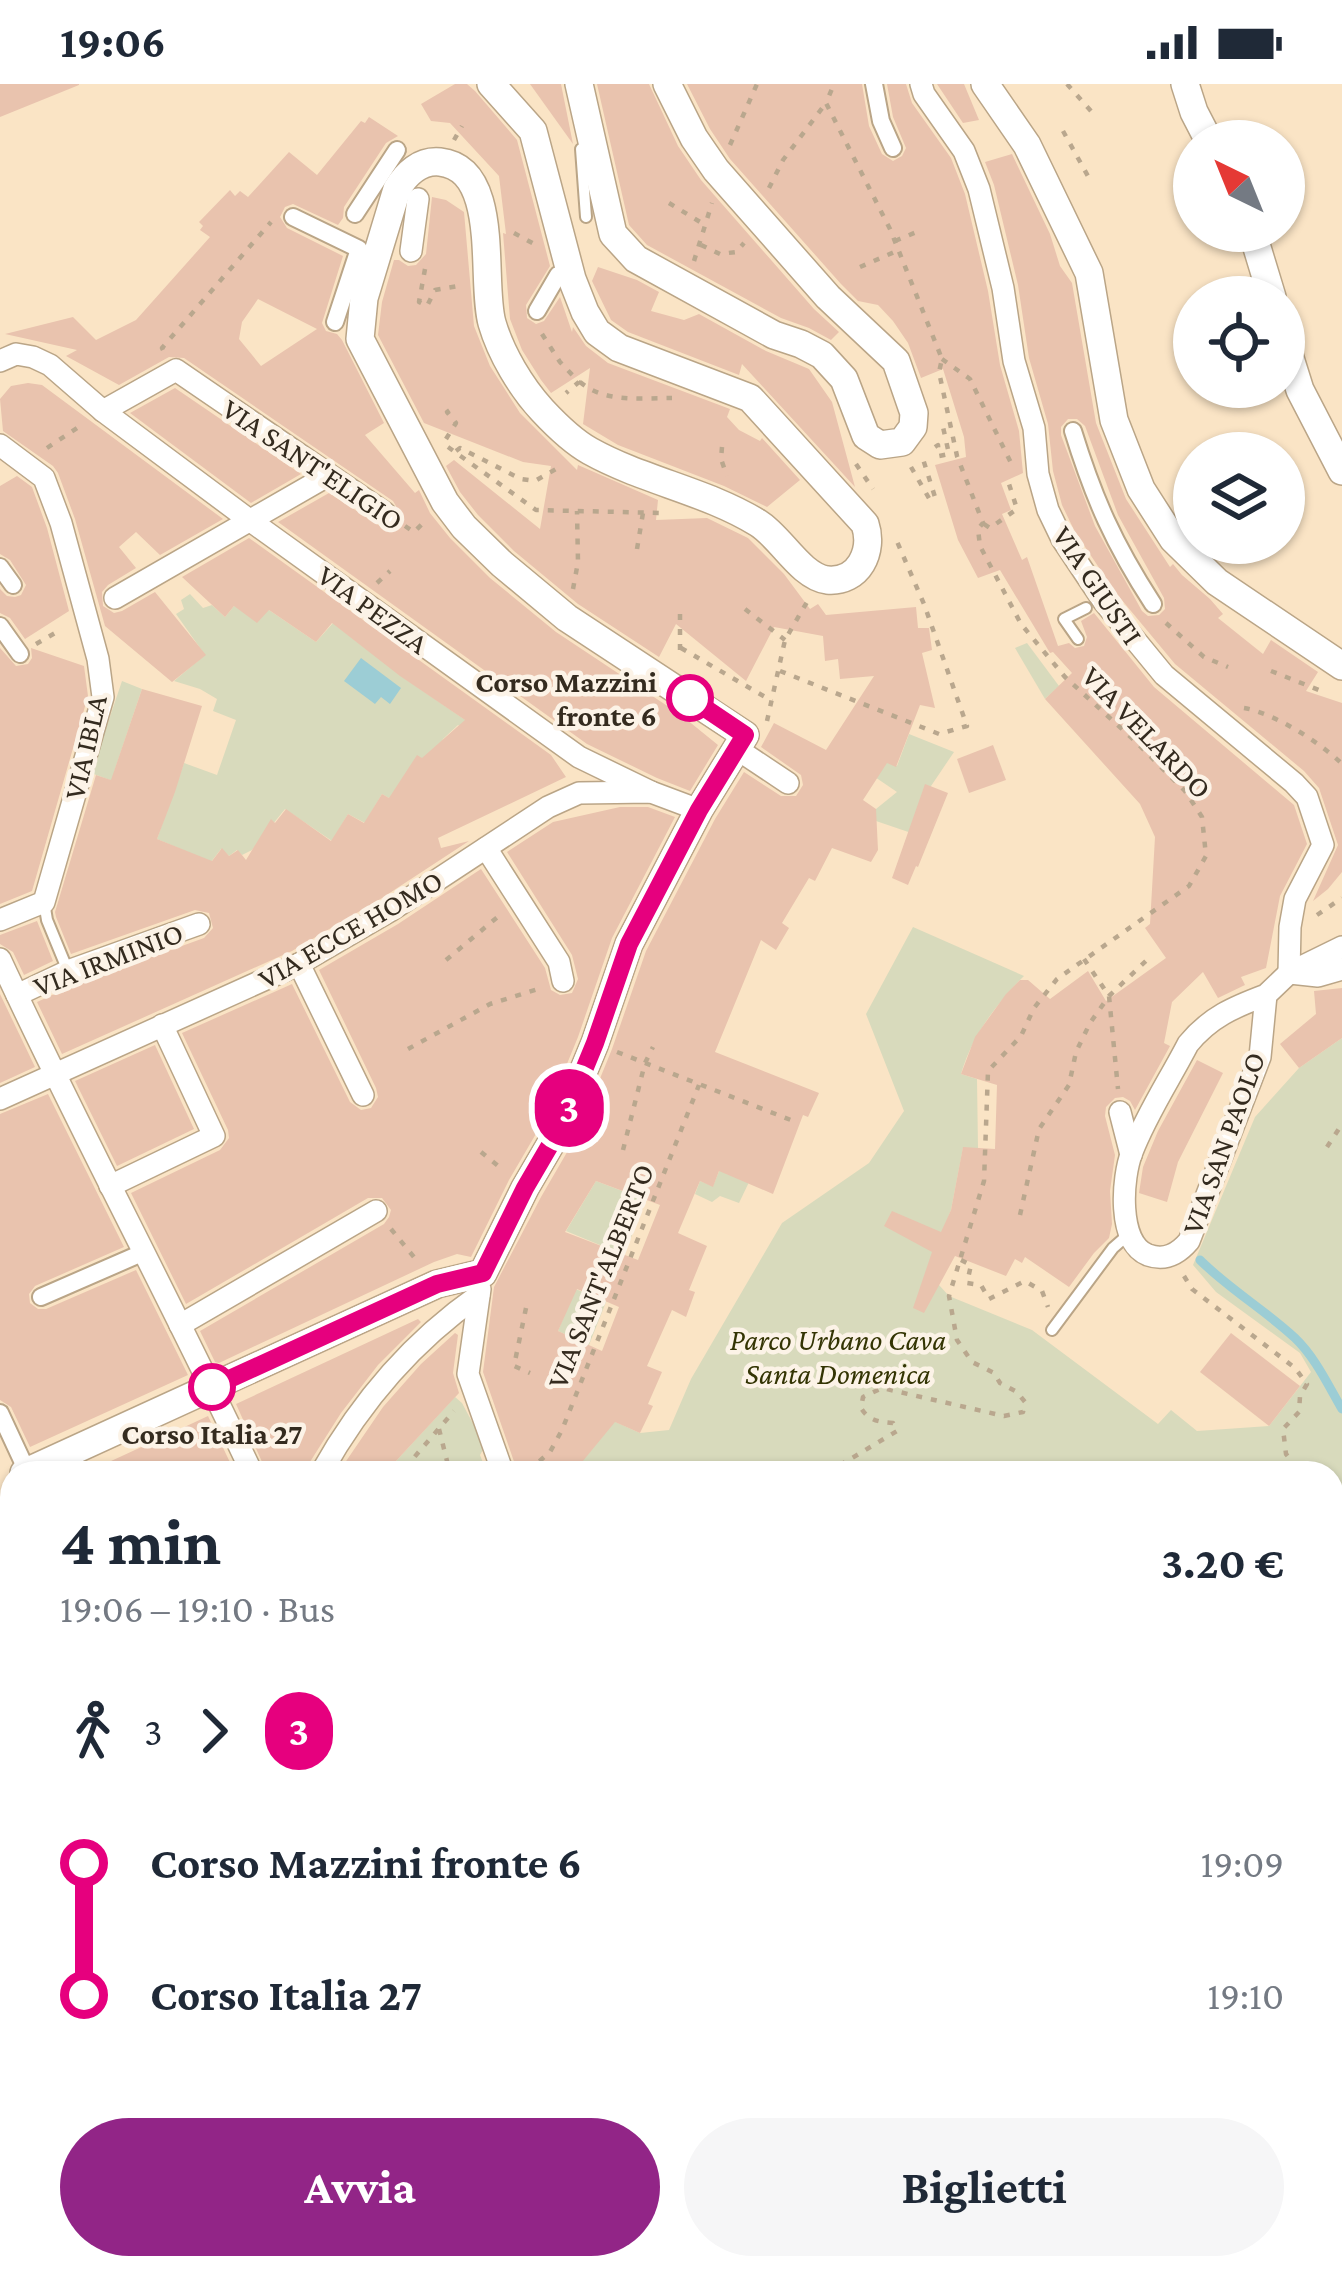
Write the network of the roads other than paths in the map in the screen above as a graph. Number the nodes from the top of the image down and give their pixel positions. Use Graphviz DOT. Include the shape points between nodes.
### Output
graph roads {
  1 [pos="491,84"];
  2 [pos="564,84"];
  3 [pos="579,84"];
  4 [pos="667,84"];
  5 [pos="874,84"];
  6 [pos="921,84"];
  7 [pos="985,84"];
  8 [pos="1185,84"];
  9 [pos="1198,120"];
  10 [pos="893,148"];
  11 [pos="397,150"];
  12 [pos="418,200"];
  13 [pos="355,214"];
  14 [pos="293,217"];
  15 [pos="586,218"];
  16 [pos="410,251"];
  17 [pos="558,275"];
  18 [pos="537,311"];
  19 [pos="334,322"];
  20 [pos="0,362"];
  21 [pos="1305,401"];
  22 [pos="103,411"];
  23 [pos="1073,431"];
  24 [pos="0,445"];
  25 [pos="1342,470"];
  26 [pos="329,475"];
  27 [pos="385,513"];
  28 [pos="248,519"];
  29 [pos="0,567"];
  30 [pos="13,585"];
  31 [pos="115,598"];
  32 [pos="1153,604"];
  33 [pos="1086,608"];
  34 [pos="0,626"];
  35 [pos="1078,639"];
  36 [pos="20,654"];
  37 [pos="1342,666"];
  38 [pos="741,742"];
  39 [pos="788,783"];
  40 [pos="651,792"];
  41 [pos="699,810"];
  42 [pos="486,848"];
  43 [pos="44,902"];
  44 [pos="0,920"];
  45 [pos="199,924"];
  46 [pos="1342,947"];
  47 [pos="0,959"];
  48 [pos="299,964"];
  49 [pos="1342,969"];
  50 [pos="68,971"];
  51 [pos="1289,974"];
  52 [pos="563,981"];
  53 [pos="16,994"];
  54 [pos="1266,995"];
  55 [pos="162,1025"];
  56 [pos="55,1074"];
  57 [pos="363,1095"];
  58 [pos="0,1100"];
  59 [pos="1120,1112"];
  60 [pos="1131,1155"];
  61 [pos="110,1186"];
  62 [pos="376,1211"];
  63 [pos="1129,1234"];
  64 [pos="142,1253"];
  65 [pos="481,1284"];
  66 [pos="41,1297"];
  67 [pos="180,1325"];
  68 [pos="1056,1325"];
  69 [pos="212,1387"];
  70 [pos="0,1413"];
  71 [pos="20,1461"];
  72 [pos="49,1461"];
  73 [pos="246,1461"];
  74 [pos="329,1461"];
  75 [pos="499,1461"];
  1 -- 38 [label="street" via="533,131 572,279 598,332 619,348 750,398 865,524 862,564 845,577 820,578 761,525 590,451 564,432 509,363 492,323 483,207 454,167 427,164 397,189 360,339 464,527 567,618"];
  2 -- 15 [label="lane" via="582,152"];
  3 -- 4 [label="street" via="613,234 636,259 822,355 844,379 866,436 880,445 902,442 914,420 896,361 716,170"];
  5 -- 10 [label="street"];
  6 -- 51 [label="street, VIA GIUSTI" via="979,189 1038,474 1062,539 1164,675 1307,797 1323,845 1294,899"];
  7 -- 37 [label="street" via="1027,145 1089,273 1114,420 1142,489 1173,539 1217,582"];
  8 -- 9 [label="street"];
  11 -- 13 [label="street"];
  12 -- 16 [label="street"];
  14 -- 19 [label="street" via="359,249"];
  17 -- 18 [label="street"];
  20 -- 22 [label="street, VIA PEZZA" via="33,357"];
  21 -- 25 [label="street"];
  22 -- 26 [label="street, VIA SANT'ELIGIO" via="176,370"];
  22 -- 28 [label="street, VIA PEZZA"];
  23 -- 32 [label="street" via="1105,524"];
  24 -- 43 [label="street, VIA IBLA" via="44,478 103,697"];
  26 -- 27 [label="street, VIA SANT'ELIGIO"];
  26 -- 28 [label="street"];
  28 -- 31 [label="street"];
  28 -- 40 [label="street, VIA PEZZA" via="579,758"];
  29 -- 30 [label="street"];
  33 -- 35 [label="lane" via="1064,619"];
  34 -- 36 [label="street"];
  38 -- 39 [label="street"];
  38 -- 41 [label="street"];
  40 -- 41 [label="street, VIA ECCE HOMO"];
  40 -- 42 [label="street, VIA ECCE HOMO" via="579,794"];
  41 -- 65 [label="street" via="629,944 560,1128"];
  42 -- 48 [label="street, VIA ECCE HOMO"];
  42 -- 52 [label="street" via="559,962"];
  43 -- 44 [label="street"];
  43 -- 50 [label="lane"];
  45 -- 50 [label="street, VIA IRMINIO"];
  46 -- 51 [label="street"];
  47 -- 53 [label="street"];
  48 -- 55 [label="street, VIA ECCE HOMO"];
  48 -- 57 [label="street"];
  49 -- 51 [label="street"];
  50 -- 53 [label="street, VIA IRMINIO"];
  51 -- 54 [label="street"];
  53 -- 56 [label="street"];
  54 -- 60 [label="street" via="1201,1028"];
  54 -- 63 [label="street, VIA SAN PAOLO" via="1260,1057 1189,1241 1173,1255 1151,1256"];
  55 -- 56 [label="street, VIA ECCE HOMO"];
  55 -- 61 [label="street" via="214,1136"];
  56 -- 58 [label="street, VIA ECCE HOMO"];
  56 -- 61 [label="street"];
  59 -- 60 [label="street"];
  60 -- 63 [label="street"];
  61 -- 64 [label="street"];
  62 -- 67 [label="street"];
  63 -- 68 [label="lane"];
  64 -- 66 [label="street"];
  64 -- 67 [label="street"];
  65 -- 69 [label="street" via="437,1284"];
  65 -- 74 [label="street" via="373,1393"];
  65 -- 75 [label="street" via="468,1374"];
  67 -- 69 [label="street"];
  69 -- 72 [label="street"];
  69 -- 73 [label="street"];
  70 -- 71 [label="street"];
}
